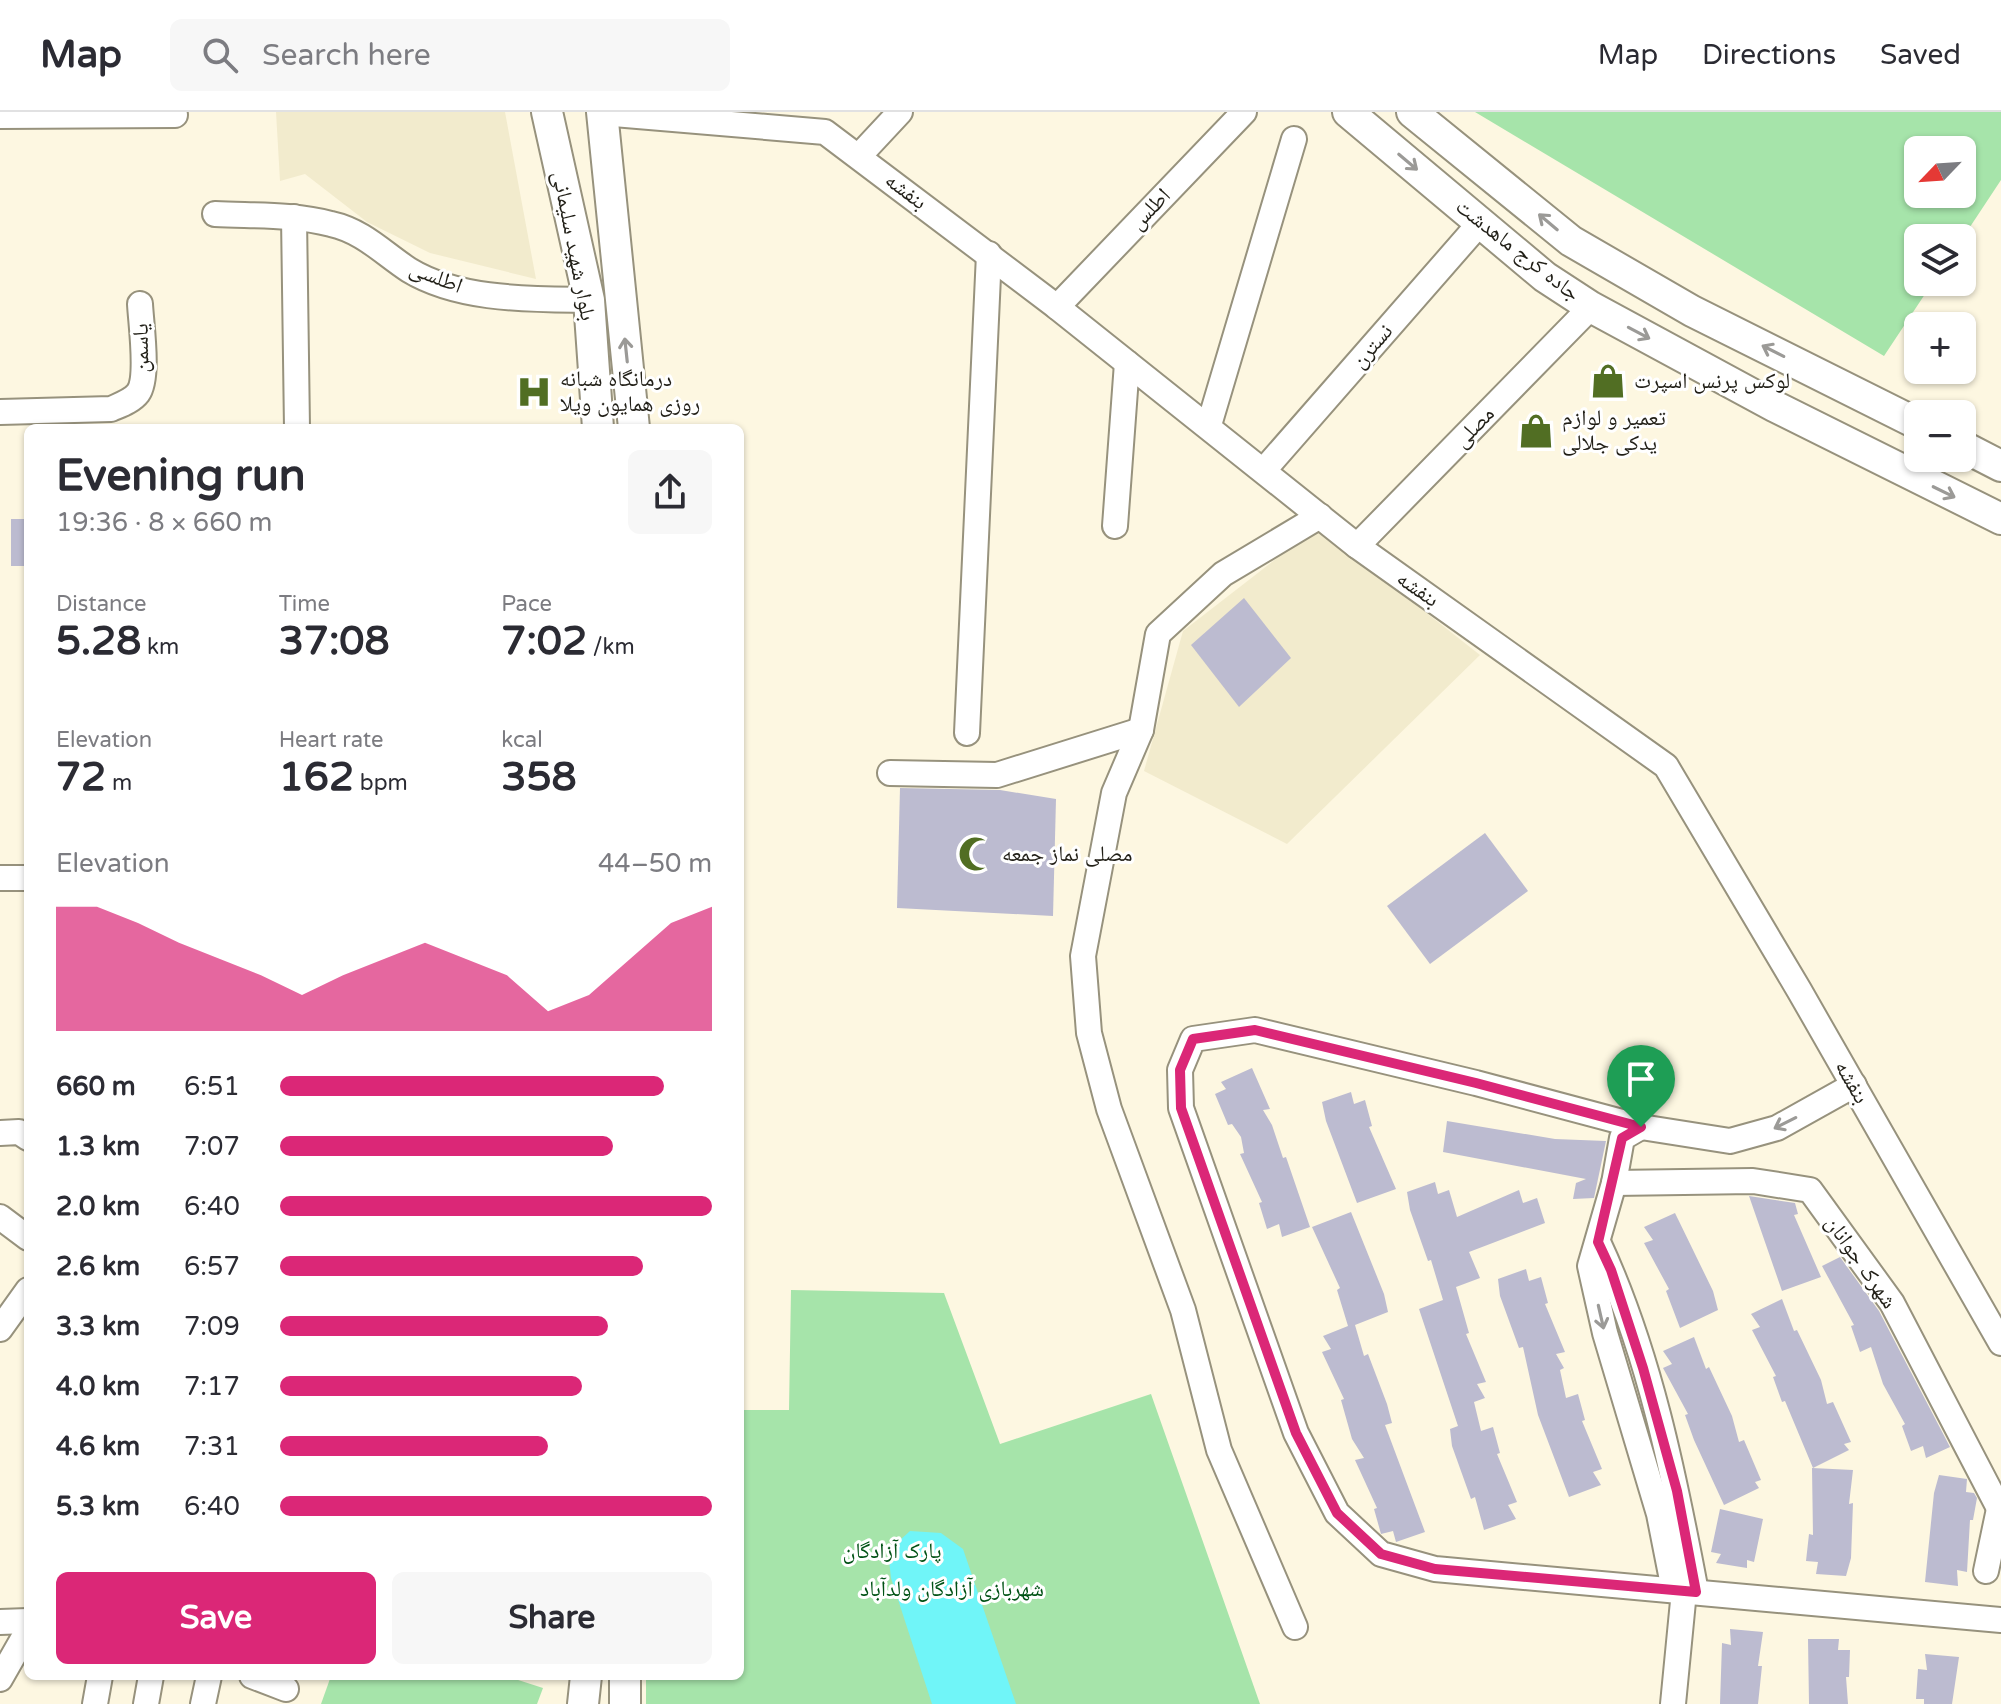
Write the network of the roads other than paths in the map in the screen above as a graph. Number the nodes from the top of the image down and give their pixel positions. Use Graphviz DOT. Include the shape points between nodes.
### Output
graph roads {
  1 [pos="547,112"];
  2 [pos="602,112"];
  3 [pos="900,112"];
  4 [pos="1244,112"];
  5 [pos="1348,112"];
  6 [pos="1412,112"];
  7 [pos="175,115"];
  8 [pos="0,116"];
  9 [pos="1294,139"];
  10 [pos="859,156"];
  11 [pos="215,214"];
  12 [pos="294,217"];
  13 [pos="1480,223"];
  14 [pos="989,254"];
  15 [pos="589,300"];
  16 [pos="140,304"];
  17 [pos="1057,307"];
  18 [pos="1591,307"];
  19 [pos="1127,363"];
  20 [pos="1820,375"];
  21 [pos="0,412"];
  22 [pos="1798,418"];
  23 [pos="1904,419"];
  24 [pos="297,424"];
  25 [pos="598,424"];
  26 [pos="634,424"];
  27 [pos="1209,425"];
  28 [pos="1904,429"];
  29 [pos="1976,453"];
  30 [pos="2001,466"];
  31 [pos="1904,469"];
  32 [pos="1264,470"];
  33 [pos="1904,471"];
  34 [pos="1907,472"];
  35 [pos="1320,516"];
  36 [pos="2001,519"];
  37 [pos="1115,526"];
  38 [pos="1357,546"];
  39 [pos="1141,730"];
  40 [pos="967,733"];
  41 [pos="890,773"];
  42 [pos="0,878"];
  43 [pos="24,878"];
  44 [pos="1854,1085"];
  45 [pos="1641,1127"];
  46 [pos="0,1133"];
  47 [pos="24,1135"];
  48 [pos="1614,1183"];
  49 [pos="0,1217"];
  50 [pos="24,1235"];
  51 [pos="1598,1242"];
  52 [pos="24,1296"];
  53 [pos="0,1329"];
  54 [pos="2001,1343"];
  55 [pos="1637,1350"];
  56 [pos="1612,1355"];
  57 [pos="2000,1510"];
  58 [pos="1986,1571"];
  59 [pos="1685,1591"];
  60 [pos="2001,1620"];
  61 [pos="24,1621"];
  62 [pos="0,1622"];
  63 [pos="1295,1627"];
  64 [pos="24,1637"];
  65 [pos="0,1679"];
  66 [pos="99,1680"];
  67 [pos="150,1680"];
  68 [pos="208,1680"];
  69 [pos="262,1680"];
  70 [pos="586,1680"];
  71 [pos="625,1680"];
  72 [pos="286,1689"];
  73 [pos="95,1704"];
  74 [pos="146,1704"];
  75 [pos="203,1704"];
  76 [pos="583,1704"];
  77 [pos="625,1704"];
  78 [pos="1673,1704"];
  1 -- 15 [label="main road, بلوار شهید سلیمانی"];
  2 -- 10 [label="street, بنفشه" via="825,132"];
  26 -- 2 [label="main road, بلوار شهید سلیمانی, one-way"];
  3 -- 10 [label="street"];
  4 -- 17 [label="street, اطلس"];
  5 -- 13 [label="main road, جاده کرج ماهدشت, one-way"];
  20 -- 6 [label="main road, جاده کرج ماهدشت, one-way" via="1692,311 1571,241"];
  7 -- 8 [label="street"];
  9 -- 27 [label="street"];
  10 -- 14 [label="street, بنفشه"];
  11 -- 12 [label="street, اطلسی"];
  12 -- 15 [label="street, اطلسی" via="348,229 411,271 456,288 528,299"];
  12 -- 24 [label="street"];
  13 -- 18 [label="main road, جاده کرج ماهدشت"];
  13 -- 32 [label="street, نسترن"];
  14 -- 17 [label="street, بنفشه"];
  14 -- 40 [label="street"];
  15 -- 25 [label="main road, بلوار شهید سلیمانی"];
  16 -- 21 [label="street, یاسمن" via="143,377 139,392 126,403 111,409"];
  17 -- 19 [label="street, بنفشه"];
  18 -- 22 [label="main road, جاده کرج ماهدشت, one-way"];
  18 -- 38 [label="street, مصلی"];
  19 -- 27 [label="street, بنفشه"];
  19 -- 37 [label="street"];
  20 -- 22 [label="main road" via="1832,399 1830,409 1819,417"];
  20 -- 23 [label="main road, جاده کرج ماهدشت"];
  22 -- 33 [label="main road, جاده کرج ماهدشت"];
  27 -- 32 [label="street, بنفشه"];
  28 -- 31 [label="main road" via="1891,438"];
  29 -- 30 [label="main road"];
  32 -- 35 [label="street, بنفشه"];
  34 -- 36 [label="main road, جاده کرج ماهدشت, one-way"];
  35 -- 38 [label="street, بنفشه"];
  35 -- 39 [label="street" via="1223,574 1158,634"];
  38 -- 44 [label="street, بنفشه" via="1666,766"];
  39 -- 41 [label="street" via="997,775"];
  39 -- 63 [label="street" via="1114,793 1084,942 1089,1033 1109,1109 1183,1310 1219,1450"];
  42 -- 43 [label="street"];
  44 -- 45 [label="street, one-way" via="1777,1128 1730,1141"];
  44 -- 54 [label="street, بنفشه"];
  45 -- 48 [label="street" via="1622,1138"];
  45 -- 59 [label="street" via="1255,1030 1193,1039 1180,1070 1181,1108 1207,1187 1296,1433 1337,1513 1381,1554 1435,1569"];
  46 -- 47 [label="street"];
  48 -- 51 [label="street"];
  48 -- 57 [label="street, شهرک جوانان" via="1753,1181 1810,1190 1892,1303"];
  49 -- 50 [label="street"];
  51 -- 55 [label="street"];
  51 -- 56 [label="street, one-way" via="1590,1266"];
  52 -- 53 [label="street"];
  55 -- 56 [label="street"];
  55 -- 59 [label="street" via="1677,1491"];
  56 -- 59 [label="street"];
  57 -- 58 [label="street"];
  59 -- 60 [label="street"];
  59 -- 78 [label="street"];
  61 -- 62 [label="street"];
  64 -- 65 [label="street"];
  66 -- 73 [label="street"];
  67 -- 74 [label="street"];
  68 -- 75 [label="street"];
  69 -- 72 [label="street"];
  70 -- 76 [label="main road"];
  71 -- 77 [label="main road"];
}
